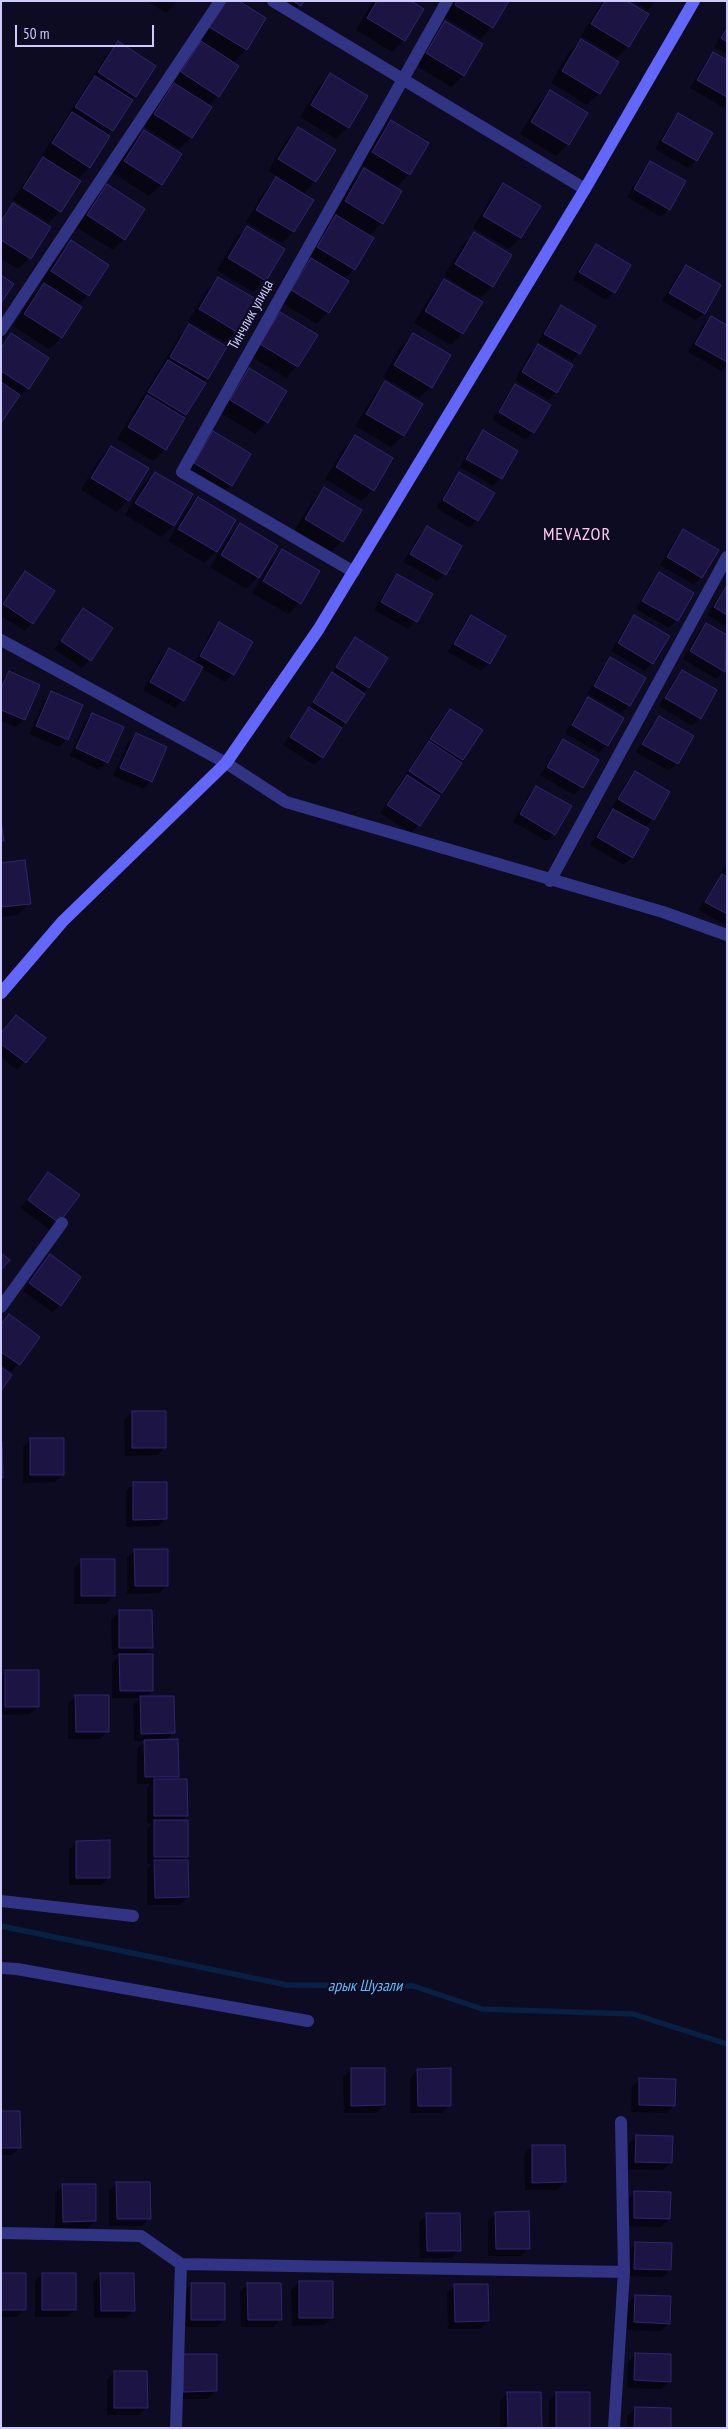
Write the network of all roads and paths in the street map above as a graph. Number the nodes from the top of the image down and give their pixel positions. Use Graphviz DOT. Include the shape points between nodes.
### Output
graph roads {
  1 [pos="220,1"];
  2 [pos="273,1"];
  3 [pos="446,1"];
  4 [pos="694,1"];
  5 [pos="402,79"];
  6 [pos="585,189"];
  7 [pos="1,330"];
  8 [pos="727,557"];
  9 [pos="354,572"];
  10 [pos="1,640"];
  11 [pos="226,763"];
  12 [pos="550,881"];
  13 [pos="727,935"];
  14 [pos="1,992"];
  15 [pos="62,1223"];
  16 [pos="1,1307"];
  17 [pos="1,1901"];
  18 [pos="133,1916"];
  19 [pos="1,1968"];
  20 [pos="308,2021"];
  21 [pos="621,2122"];
  22 [pos="1,2233"];
  23 [pos="180,2264"];
  24 [pos="624,2272"];
  25 [pos="176,2428"];
  26 [pos="614,2428"];
  1 -- 7 [label="street"];
  2 -- 5 [label="street"];
  3 -- 5 [label="street, Тинчлик улица"];
  4 -- 6 [label="main road"];
  5 -- 6 [label="street"];
  5 -- 9 [label="street, Тинчлик улица" via="182,472"];
  6 -- 9 [label="main road"];
  8 -- 12 [label="street"];
  9 -- 11 [label="main road"];
  10 -- 11 [label="street"];
  11 -- 12 [label="street" via="286,802"];
  11 -- 14 [label="main road" via="63,921"];
  12 -- 13 [label="street" via="663,912"];
  15 -- 16 [label="street"];
  17 -- 18 [label="street"];
  19 -- 20 [label="street"];
  21 -- 24 [label="street"];
  22 -- 23 [label="street" via="141,2236"];
  23 -- 24 [label="street"];
  23 -- 25 [label="street"];
  24 -- 26 [label="street"];
}
